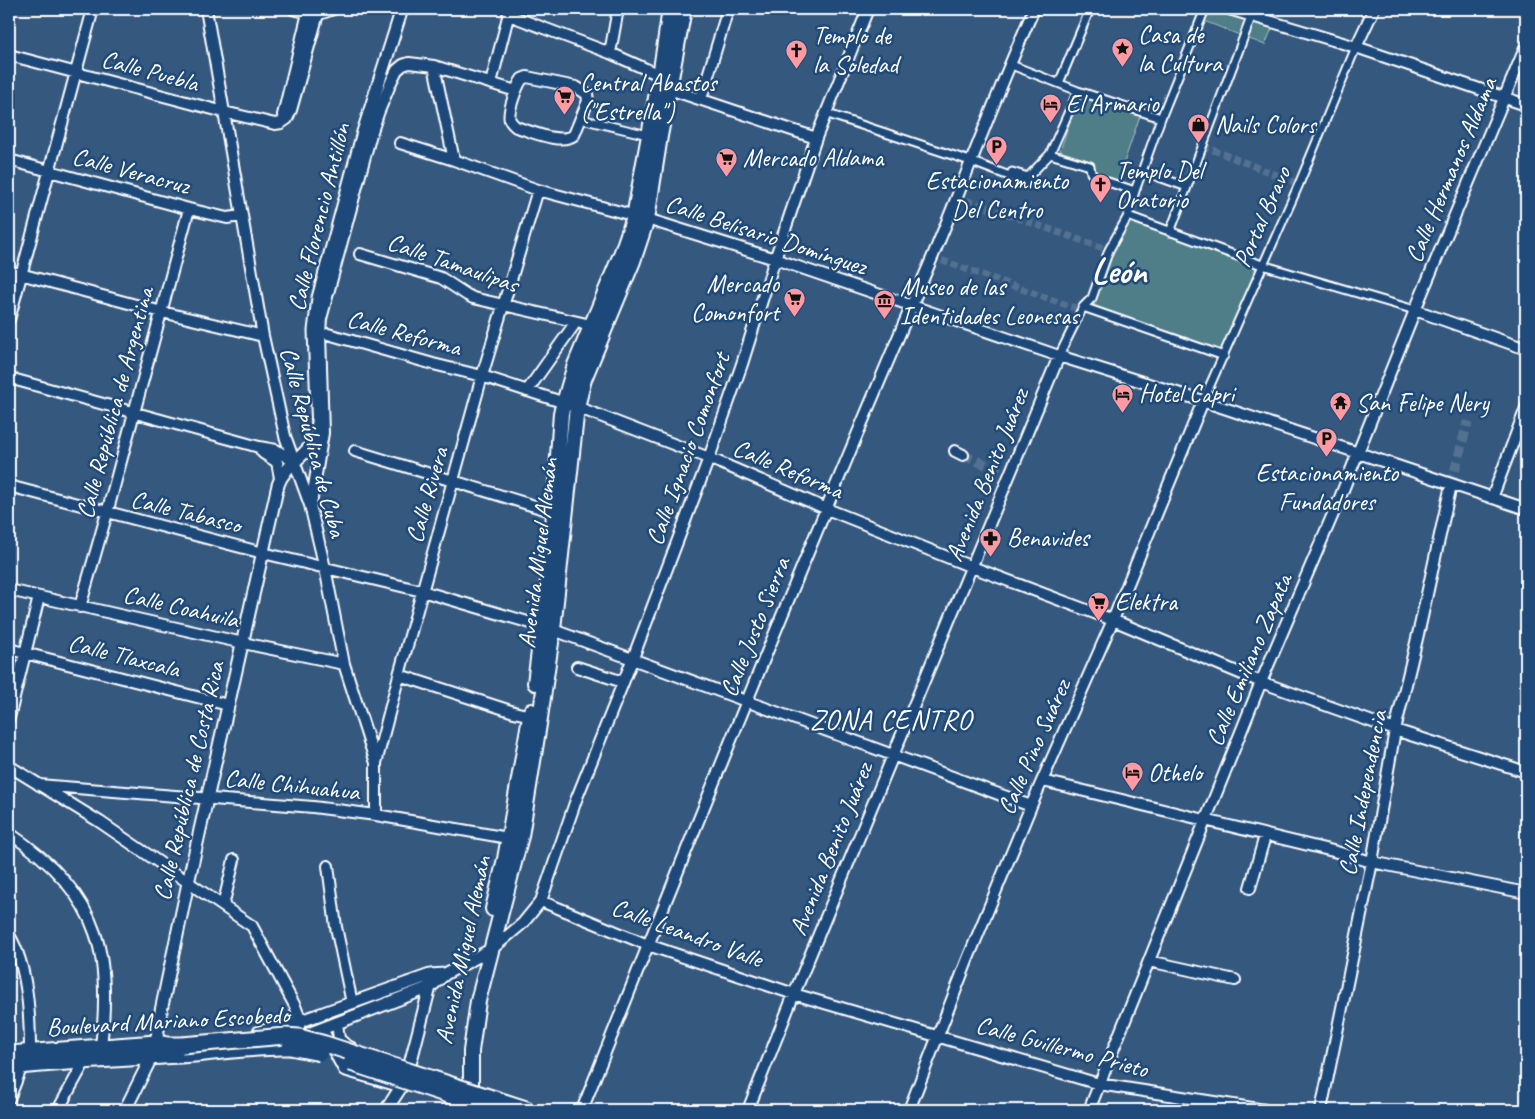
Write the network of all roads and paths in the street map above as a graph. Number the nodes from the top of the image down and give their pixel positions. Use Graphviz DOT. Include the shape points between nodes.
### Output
graph roads {
  1 [pos="93,9"];
  2 [pos="206,9"];
  3 [pos="294,9"];
  4 [pos="332,9"];
  5 [pos="402,9"];
  6 [pos="618,9"];
  7 [pos="670,9"];
  8 [pos="684,9"];
  9 [pos="728,9"];
  10 [pos="868,9"];
  11 [pos="1034,9"];
  12 [pos="1090,9"];
  13 [pos="1205,9"];
  14 [pos="1229,9"];
  15 [pos="1374,9"];
  16 [pos="509,12"];
  17 [pos="313,14"];
  18 [pos="1252,15"];
  19 [pos="1526,46"];
  20 [pos="1356,47"];
  21 [pos="610,53"];
  22 [pos="9,55"];
  23 [pos="1009,64"];
  24 [pos="434,66"];
  25 [pos="76,74"];
  26 [pos="667,82"];
  27 [pos="491,83"];
  28 [pos="1059,83"];
  29 [pos="516,91"];
  30 [pos="1078,91"];
  31 [pos="1505,98"];
  32 [pos="701,100"];
  33 [pos="1526,105"];
  34 [pos="224,112"];
  35 [pos="825,113"];
  36 [pos="1161,118"];
  37 [pos="581,120"];
  38 [pos="648,135"];
  39 [pos="816,138"];
  40 [pos="400,143"];
  41 [pos="1050,154"];
  42 [pos="9,160"];
  43 [pos="454,160"];
  44 [pos="975,162"];
  45 [pos="50,171"];
  46 [pos="1142,171"];
  47 [pos="1187,186"];
  48 [pos="538,190"];
  49 [pos="1135,191"];
  50 [pos="189,210"];
  51 [pos="242,216"];
  52 [pos="1128,216"];
  53 [pos="641,218"];
  54 [pos="1170,232"];
  55 [pos="360,254"];
  56 [pos="775,259"];
  57 [pos="1262,265"];
  58 [pos="9,272"];
  59 [pos="21,275"];
  60 [pos="504,304"];
  61 [pos="911,305"];
  62 [pos="1082,307"];
  63 [pos="1415,310"];
  64 [pos="162,312"];
  65 [pos="9,320"];
  66 [pos="576,322"];
  67 [pos="591,325"];
  68 [pos="328,334"];
  69 [pos="263,336"];
  70 [pos="1526,349"];
  71 [pos="1059,356"];
  72 [pos="1224,356"];
  73 [pos="482,376"];
  74 [pos="9,378"];
  75 [pos="527,392"];
  76 [pos="1203,401"];
  77 [pos="570,405"];
  78 [pos="1526,408"];
  79 [pos="134,412"];
  80 [pos="259,447"];
  81 [pos="355,451"];
  82 [pos="1358,454"];
  83 [pos="708,458"];
  84 [pos="293,461"];
  85 [pos="280,478"];
  86 [pos="453,482"];
  87 [pos="1451,485"];
  88 [pos="9,486"];
  89 [pos="1492,498"];
  90 [pos="310,505"];
  91 [pos="827,509"];
  92 [pos="1526,509"];
  93 [pos="554,512"];
  94 [pos="107,513"];
  95 [pos="263,553"];
  96 [pos="972,567"];
  97 [pos="325,568"];
  98 [pos="9,590"];
  99 [pos="422,591"];
  100 [pos="39,597"];
  101 [pos="80,607"];
  102 [pos="1113,620"];
  103 [pos="548,628"];
  104 [pos="243,643"];
  105 [pos="9,649"];
  106 [pos="26,653"];
  107 [pos="633,658"];
  108 [pos="344,664"];
  109 [pos="577,667"];
  110 [pos="399,675"];
  111 [pos="623,682"];
  112 [pos="1261,682"];
  113 [pos="748,700"];
  114 [pos="228,705"];
  115 [pos="531,716"];
  116 [pos="9,718"];
  117 [pos="1395,730"];
  118 [pos="893,754"];
  119 [pos="376,763"];
  120 [pos="9,766"];
  121 [pos="1526,772"];
  122 [pos="1043,781"];
  123 [pos="39,784"];
  124 [pos="207,798"];
  125 [pos="1031,806"];
  126 [pos="376,815"];
  127 [pos="1206,821"];
  128 [pos="9,833"];
  129 [pos="1265,836"];
  130 [pos="508,838"];
  131 [pos="234,860"];
  132 [pos="1372,862"];
  133 [pos="328,866"];
  134 [pos="188,883"];
  135 [pos="1250,888"];
  136 [pos="1526,893"];
  137 [pos="541,901"];
  138 [pos="222,906"];
  139 [pos="9,935"];
  140 [pos="648,945"];
  141 [pos="487,952"];
  142 [pos="1149,961"];
  143 [pos="445,974"];
  144 [pos="430,975"];
  145 [pos="1235,980"];
  146 [pos="430,987"];
  147 [pos="794,994"];
  148 [pos="352,1003"];
  149 [pos="300,1021"];
  150 [pos="337,1023"];
  151 [pos="322,1029"];
  152 [pos="938,1036"];
  153 [pos="101,1047"];
  154 [pos="282,1047"];
  155 [pos="154,1050"];
  156 [pos="30,1052"];
  157 [pos="9,1054"];
  158 [pos="85,1061"];
  159 [pos="15,1067"];
  160 [pos="409,1068"];
  161 [pos="1099,1084"];
  162 [pos="466,1086"];
  163 [pos="401,1087"];
  164 [pos="9,1099"];
  165 [pos="468,1109"];
  166 [pos="58,1110"];
  167 [pos="125,1110"];
  168 [pos="386,1110"];
  169 [pos="494,1110"];
  170 [pos="529,1110"];
  171 [pos="541,1110"];
  172 [pos="582,1110"];
  173 [pos="748,1110"];
  174 [pos="909,1110"];
  175 [pos="1089,1110"];
  176 [pos="1264,1110"];
  177 [pos="1321,1110"];
  1 -- 25 [label="street"];
  2 -- 34 [label="street, Calle República de Cuba"];
  3 -- 17 [label="street"];
  4 -- 17 [label="street"];
  5 -- 84 [label="street, Calle Florencio Antillón" via="363,132 317,305 314,331 318,431 311,445"];
  6 -- 21 [label="street"];
  7 -- 26 [label="main road, Avenida Miguel Alemán"];
  8 -- 26 [label="main road, Avenida Miguel Alemán"];
  9 -- 32 [label="street"];
  10 -- 35 [label="street, Calle Ignacio Comonfort"];
  11 -- 23 [label="street, Calle Justo Sierra"];
  12 -- 28 [label="street"];
  13 -- 36 [label="street"];
  14 -- 18 [label="street"];
  15 -- 20 [label="street"];
  16 -- 21 [label="street"];
  16 -- 27 [label="street"];
  17 -- 34 [label="street, Calle Puebla" via="287,119 275,124"];
  18 -- 20 [label="street"];
  18 -- 47 [label="street"];
  19 -- 31 [label="street, Calle Hermanos Aldama"];
  20 -- 31 [label="street"];
  20 -- 57 [label="street, Portal Bravo"];
  21 -- 26 [label="street"];
  22 -- 25 [label="street, Calle Puebla"];
  23 -- 28 [label="street"];
  23 -- 44 [label="street, Calle Justo Sierra"];
  24 -- 27 [label="street, Calle Florencio Antillón"];
  24 -- 43 [label="street"];
  24 -- 90 [label="street, Calle Florencio Antillón" via="409,63 397,70 372,134 321,319 323,432"];
  25 -- 34 [label="street, Calle Puebla"];
  25 -- 45 [label="street"];
  26 -- 32 [label="street"];
  26 -- 38 [label="main road, Avenida Miguel Alemán"];
  26 -- 53 [label="main road, Avenida Miguel Alemán"];
  27 -- 29 [label="street, Calle Florencio Antillón"];
  28 -- 30 [label="street"];
  29 -- 37 [label="street" via="522,79 527,77 582,90 588,97"];
  29 -- 37 [label="street" via="510,119 516,127 565,139 574,136"];
  30 -- 36 [label="street"];
  30 -- 41 [label="street"];
  31 -- 33 [label="street"];
  31 -- 63 [label="street, Calle Hermanos Aldama"];
  32 -- 39 [label="street"];
  34 -- 51 [label="street, Calle República de Cuba"];
  35 -- 39 [label="street, Calle Ignacio Comonfort"];
  35 -- 44 [label="street"];
  36 -- 46 [label="street"];
  37 -- 38 [label="street"];
  38 -- 53 [label="main road, Avenida Miguel Alemán"];
  39 -- 56 [label="street, Calle Ignacio Comonfort"];
  40 -- 43 [label="street, Calle Belisario Domínguez"];
  41 -- 44 [label="street" via="1025,182"];
  41 -- 49 [label="street" via="1090,166 1096,178"];
  42 -- 45 [label="street, Calle Veracruz"];
  43 -- 48 [label="street, Calle Belisario Domínguez"];
  44 -- 61 [label="street, Calle Justo Sierra"];
  45 -- 50 [label="street, Calle Veracruz"];
  45 -- 59 [label="street"];
  46 -- 47 [label="street"];
  46 -- 49 [label="street"];
  47 -- 54 [label="street"];
  48 -- 53 [label="street, Calle Belisario Domínguez"];
  48 -- 60 [label="street, Calle Rivera"];
  49 -- 52 [label="street"];
  50 -- 51 [label="street, Calle Veracruz" via="227,218"];
  50 -- 64 [label="street, Calle República de Argentina"];
  51 -- 69 [label="street, Calle República de Cuba"];
  52 -- 54 [label="street"];
  52 -- 62 [label="street" via="1108,250 1092,298"];
  53 -- 56 [label="street, Calle Belisario Domínguez"];
  53 -- 67 [label="main road, Avenida Miguel Alemán" via="622,252"];
  53 -- 77 [label="main road, Avenida Miguel Alemán" via="633,261 584,380"];
  54 -- 57 [label="street"];
  55 -- 60 [label="street, Calle Tamaulipas" via="441,278 466,295"];
  56 -- 61 [label="street, Calle Belisario Domínguez"];
  56 -- 83 [label="street, Calle Ignacio Comonfort"];
  57 -- 63 [label="street"];
  57 -- 72 [label="street, Portal Bravo"];
  58 -- 59 [label="street"];
  59 -- 64 [label="street"];
  59 -- 65 [label="street"];
  60 -- 66 [label="street, Calle Tamaulipas"];
  60 -- 73 [label="street, Calle Rivera"];
  61 -- 71 [label="street, Calle Belisario Domínguez"];
  61 -- 91 [label="street, Calle Justo Sierra"];
  62 -- 71 [label="street"];
  62 -- 72 [label="street"];
  63 -- 70 [label="street"];
  63 -- 82 [label="street, Calle Emiliano Zapata"];
  64 -- 69 [label="street"];
  64 -- 79 [label="street, Calle República de Argentina"];
  66 -- 67 [label="street, Calle Tamaulipas"];
  66 -- 75 [label="street"];
  67 -- 77 [label="main road, Avenida Miguel Alemán" via="575,365"];
  68 -- 73 [label="street, Calle Reforma"];
  69 -- 84 [label="street, Calle República de Cuba"];
  71 -- 76 [label="street, Calle Belisario Domínguez"];
  71 -- 96 [label="street, Avenida Benito Juárez" via="1007,473"];
  72 -- 76 [label="street, Portal Bravo"];
  73 -- 75 [label="street, Calle Reforma"];
  73 -- 86 [label="street, Calle Rivera"];
  74 -- 79 [label="street"];
  75 -- 77 [label="street, Calle Reforma"];
  76 -- 82 [label="street, Calle Belisario Domínguez"];
  76 -- 102 [label="street, Calle Pino Suárez"];
  77 -- 83 [label="street, Calle Reforma"];
  77 -- 93 [label="main road, Avenida Miguel Alemán" via="559,432"];
  77 -- 103 [label="main road, Avenida Miguel Alemán"];
  78 -- 89 [label="street"];
  79 -- 80 [label="street"];
  79 -- 94 [label="street, Calle República de Argentina"];
  80 -- 84 [label="street" via="276,450"];
  80 -- 85 [label="street" via="277,462"];
  81 -- 86 [label="street"];
  82 -- 87 [label="street, Calle Belisario Domínguez"];
  82 -- 112 [label="street, Calle Emiliano Zapata"];
  83 -- 91 [label="street, Calle Reforma"];
  83 -- 107 [label="street, Calle Ignacio Comonfort"];
  84 -- 85 [label="street, Calle República de Costa Rica"];
  84 -- 90 [label="street, Calle República de Cuba"];
  85 -- 95 [label="street, Calle República de Costa Rica"];
  86 -- 93 [label="street"];
  86 -- 99 [label="street, Calle Rivera"];
  87 -- 89 [label="street, Calle Belisario Domínguez"];
  87 -- 117 [label="street, Calle Independencia"];
  88 -- 94 [label="street, Calle Tabasco"];
  89 -- 92 [label="street, Calle Belisario Domínguez"];
  90 -- 97 [label="street, Calle República de Cuba"];
  91 -- 96 [label="street, Calle Reforma"];
  91 -- 113 [label="street, Calle Justo Sierra"];
  93 -- 103 [label="main road, Avenida Miguel Alemán"];
  94 -- 95 [label="street, Calle Tabasco"];
  94 -- 101 [label="street, Calle República de Argentina"];
  95 -- 97 [label="street, Calle Tabasco"];
  95 -- 104 [label="street, Calle República de Costa Rica"];
  96 -- 102 [label="street, Calle Reforma"];
  96 -- 118 [label="street, Avenida Benito Juárez"];
  97 -- 99 [label="street, Calle Tabasco"];
  97 -- 108 [label="street, Calle República de Cuba"];
  98 -- 100 [label="street, Calle Coahuila"];
  99 -- 103 [label="street, Calle Tabasco"];
  99 -- 110 [label="street, Calle Rivera"];
  100 -- 101 [label="street, Calle Coahuila"];
  100 -- 106 [label="street"];
  101 -- 104 [label="street, Calle Coahuila"];
  102 -- 112 [label="street, Calle Reforma"];
  102 -- 122 [label="street, Calle Pino Suárez"];
  103 -- 107 [label="street, Calle Tabasco"];
  103 -- 115 [label="main road, Avenida Miguel Alemán"];
  103 -- 141 [label="main road, Avenida Miguel Alemán" via="521,836"];
  104 -- 108 [label="street, Calle Coahuila"];
  104 -- 114 [label="street, Calle República de Costa Rica"];
  105 -- 106 [label="street, Calle Tlaxcala"];
  106 -- 114 [label="street, Calle Tlaxcala"];
  106 -- 116 [label="street"];
  107 -- 111 [label="street, Calle Ignacio Comonfort"];
  107 -- 113 [label="street, Calle Tabasco"];
  108 -- 119 [label="street, Calle República de Cuba"];
  109 -- 111 [label="street"];
  110 -- 115 [label="street"];
  110 -- 119 [label="street, Calle Rivera"];
  111 -- 137 [label="street, Calle Ignacio Comonfort" via="576,800"];
  112 -- 117 [label="street, Calle Reforma"];
  112 -- 127 [label="street, Calle Emiliano Zapata"];
  113 -- 118 [label="street, Calle Tabasco"];
  113 -- 140 [label="street, Calle Justo Sierra"];
  114 -- 124 [label="street, Calle República de Costa Rica"];
  115 -- 130 [label="main road, Avenida Miguel Alemán"];
  117 -- 121 [label="street, Calle Reforma"];
  117 -- 132 [label="street, Calle Independencia"];
  118 -- 125 [label="street, Calle Tabasco"];
  118 -- 147 [label="street, Avenida Benito Juárez"];
  119 -- 126 [label="street, Calle Rivera"];
  120 -- 123 [label="street"];
  122 -- 125 [label="street, Calle Pino Suárez"];
  122 -- 127 [label="street"];
  123 -- 124 [label="street, Calle Chihuahua"];
  123 -- 134 [label="street"];
  124 -- 126 [label="street, Calle Chihuahua"];
  124 -- 134 [label="street, Calle República de Costa Rica"];
  125 -- 152 [label="street, Calle Pino Suárez"];
  126 -- 130 [label="street, Calle Chihuahua"];
  127 -- 129 [label="street"];
  127 -- 142 [label="street, Calle Emiliano Zapata"];
  128 -- 153 [label="street" via="23,842 71,888 96,934 104,985"];
  129 -- 132 [label="street"];
  129 -- 135 [label="street"];
  130 -- 141 [label="main road, Avenida Miguel Alemán"];
  131 -- 138 [label="street"];
  132 -- 136 [label="street"];
  132 -- 177 [label="street, Calle Independencia"];
  133 -- 148 [label="street" via="336,927"];
  134 -- 138 [label="street"];
  134 -- 155 [label="street, Calle República de Costa Rica"];
  137 -- 140 [label="street, Calle Leandro Valle"];
  137 -- 141 [label="street" via="523,923"];
  138 -- 149 [label="street" via="252,926"];
  139 -- 156 [label="street" via="24,980"];
  140 -- 147 [label="street, Calle Leandro Valle"];
  140 -- 172 [label="street, Calle Justo Sierra"];
  141 -- 143 [label="street"];
  141 -- 162 [label="main road, Avenida Miguel Alemán"];
  142 -- 145 [label="street"];
  142 -- 161 [label="street, Calle Emiliano Zapata"];
  143 -- 144 [label="street"];
  143 -- 146 [label="street"];
  144 -- 146 [label="street"];
  144 -- 148 [label="street"];
  146 -- 150 [label="street"];
  146 -- 160 [label="street"];
  147 -- 152 [label="street, Calle Leandro Valle"];
  147 -- 173 [label="street, Avenida Benito Juárez"];
  148 -- 149 [label="street"];
  149 -- 154 [label="street" via="296,1033"];
  149 -- 155 [label="street" via="245,1035 181,1039"];
  150 -- 151 [label="street"];
  150 -- 160 [label="street" via="339,1039 346,1046"];
  151 -- 154 [label="street"];
  151 -- 163 [label="street" via="344,1070"];
  152 -- 161 [label="street, Calle Guillermo Prieto"];
  152 -- 174 [label="street, Calle Pino Suárez"];
  153 -- 155 [label="main road, Boulevard Mariano Escobedo"];
  153 -- 156 [label="main road, Boulevard Mariano Escobedo"];
  154 -- 155 [label="main road, Boulevard Mariano Escobedo"];
  154 -- 169 [label="main road, Boulevard Mariano Escobedo, bridge" via="327,1054"];
  155 -- 158 [label="main road, Boulevard Mariano Escobedo"];
  155 -- 167 [label="street, Calle República de Costa Rica"];
  155 -- 170 [label="main road, Boulevard Mariano Escobedo, bridge" via="298,1037"];
  156 -- 157 [label="main road, Boulevard Mariano Escobedo"];
  158 -- 159 [label="main road, Boulevard Mariano Escobedo"];
  158 -- 166 [label="street"];
  159 -- 164 [label="street"];
  160 -- 162 [label="street"];
  160 -- 163 [label="street"];
  161 -- 175 [label="street, Calle Emiliano Zapata"];
  161 -- 176 [label="street, Calle Guillermo Prieto"];
  162 -- 165 [label="main road, Avenida Miguel Alemán"];
  162 -- 171 [label="street"];
  163 -- 165 [label="street"];
  163 -- 168 [label="street"];
}
